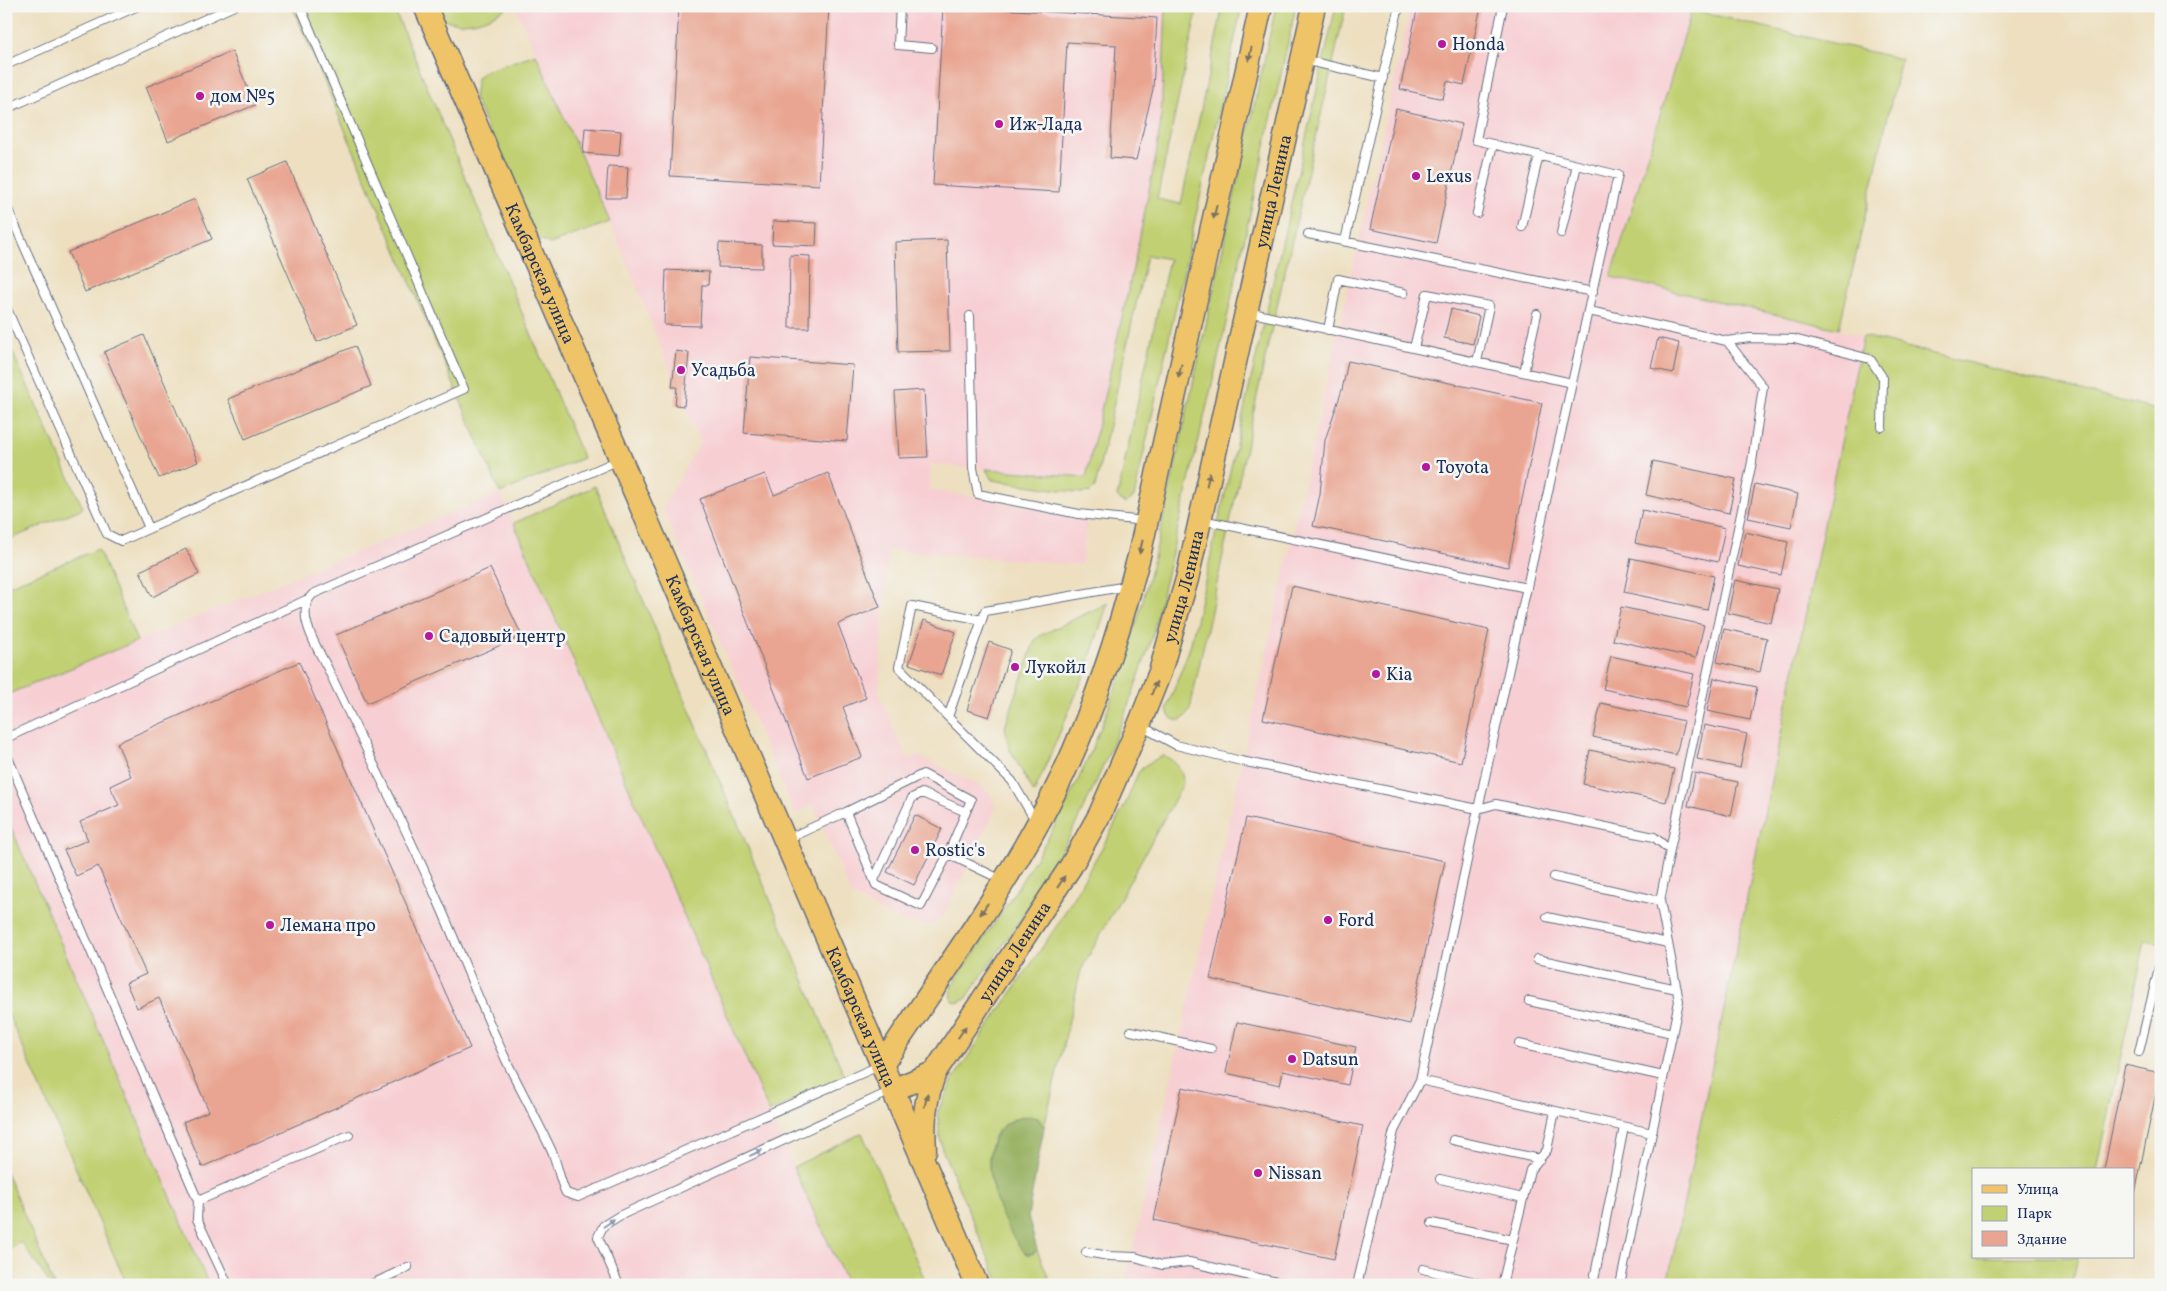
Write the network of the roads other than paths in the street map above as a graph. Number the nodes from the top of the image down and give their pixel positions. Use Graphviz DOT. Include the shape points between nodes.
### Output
graph roads {
  1 [pos="138,6"];
  2 [pos="234,6"];
  3 [pos="300,6"];
  4 [pos="425,6"];
  5 [pos="900,6"];
  6 [pos="1261,6"];
  7 [pos="1314,6"];
  8 [pos="1400,6"];
  9 [pos="1503,6"];
  10 [pos="932,48"];
  11 [pos="1302,59"];
  12 [pos="6,65"];
  13 [pos="1382,78"];
  14 [pos="6,109"];
  15 [pos="1493,144"];
  16 [pos="1540,155"];
  17 [pos="1578,165"];
  18 [pos="6,205"];
  19 [pos="1477,213"];
  20 [pos="1522,227"];
  21 [pos="1561,233"];
  22 [pos="1308,234"];
  23 [pos="1345,241"];
  24 [pos="1592,292"];
  25 [pos="1404,293"];
  26 [pos="6,307"];
  27 [pos="1246,311"];
  28 [pos="1589,311"];
  29 [pos="1537,314"];
  30 [pos="970,316"];
  31 [pos="1328,330"];
  32 [pos="1726,341"];
  33 [pos="1414,348"];
  34 [pos="1476,362"];
  35 [pos="1524,372"];
  36 [pos="1572,383"];
  37 [pos="1882,427"];
  38 [pos="621,460"];
  39 [pos="1200,519"];
  40 [pos="1146,521"];
  41 [pos="149,528"];
  42 [pos="1131,585"];
  43 [pos="1527,588"];
  44 [pos="306,600"];
  45 [pos="982,620"];
  46 [pos="948,717"];
  47 [pos="1139,725"];
  48 [pos="6,738"];
  49 [pos="6,753"];
  50 [pos="1478,809"];
  51 [pos="846,812"];
  52 [pos="966,812"];
  53 [pos="1037,823"];
  54 [pos="785,840"];
  55 [pos="1670,850"];
  56 [pos="948,854"];
  57 [pos="1554,876"];
  58 [pos="874,880"];
  59 [pos="1003,880"];
  60 [pos="1660,901"];
  61 [pos="1547,917"];
  62 [pos="1668,943"];
  63 [pos="1537,959"];
  64 [pos="2161,959"];
  65 [pos="1677,989"];
  66 [pos="1528,1001"];
  67 [pos="1132,1031"];
  68 [pos="1672,1033"];
  69 [pos="1519,1044"];
  70 [pos="1212,1048"];
  71 [pos="2139,1052"];
  72 [pos="882,1065"];
  73 [pos="935,1072"];
  74 [pos="1664,1076"];
  75 [pos="1420,1080"];
  76 [pos="893,1090"];
  77 [pos="1555,1111"];
  78 [pos="1624,1127"];
  79 [pos="1652,1133"];
  80 [pos="349,1135"];
  81 [pos="1453,1140"];
  82 [pos="1540,1159"];
  83 [pos="926,1164"];
  84 [pos="1440,1179"];
  85 [pos="1523,1198"];
  86 [pos="198,1201"];
  87 [pos="1432,1223"];
  88 [pos="1513,1240"];
  89 [pos="1086,1252"];
  90 [pos="408,1267"];
  91 [pos="1423,1269"];
  92 [pos="228,1285"];
  93 [pos="370,1285"];
  94 [pos="620,1285"];
  95 [pos="977,1285"];
  96 [pos="1290,1285"];
  97 [pos="1357,1285"];
  98 [pos="1487,1285"];
  99 [pos="1502,1285"];
  100 [pos="1593,1285"];
  101 [pos="1620,1285"];
  1 -- 12 [label="lane"];
  2 -- 14 [label="lane"];
  3 -- 41 [label="lane" via="464,389"];
  4 -- 38 [label="main road, Камбарская улица"];
  5 -- 10 [label="lane" via="898,45"];
  6 -- 40 [label="main road, one-way"];
  7 -- 11 [label="main road, улица Ленина"];
  8 -- 13 [label="lane"];
  9 -- 15 [label="lane" via="1476,140"];
  11 -- 13 [label="lane"];
  11 -- 27 [label="main road, улица Ленина"];
  13 -- 23 [label="lane"];
  15 -- 16 [label="lane"];
  15 -- 19 [label="lane"];
  16 -- 17 [label="lane"];
  16 -- 20 [label="lane"];
  17 -- 21 [label="lane"];
  17 -- 24 [label="lane" via="1618,175"];
  18 -- 41 [label="lane"];
  22 -- 23 [label="lane"];
  23 -- 24 [label="lane"];
  24 -- 28 [label="lane"];
  25 -- 31 [label="lane" via="1338,279"];
  26 -- 41 [label="lane" via="107,534 121,541"];
  27 -- 31 [label="lane"];
  39 -- 27 [label="main road, улица Ленина, one-way"];
  28 -- 32 [label="lane"];
  28 -- 36 [label="lane"];
  29 -- 35 [label="lane"];
  30 -- 40 [label="lane" via="973,468 978,494 1079,514"];
  31 -- 33 [label="lane"];
  32 -- 37 [label="lane" via="1794,339 1870,359 1883,378"];
  32 -- 55 [label="lane" via="1763,387 1752,462"];
  33 -- 34 [label="lane"];
  33 -- 34 [label="lane" via="1427,294 1489,306"];
  34 -- 35 [label="lane"];
  35 -- 36 [label="lane"];
  36 -- 43 [label="lane"];
  38 -- 44 [label="lane" via="323,589"];
  38 -- 54 [label="main road, Камбарская улица"];
  39 -- 43 [label="lane"];
  47 -- 39 [label="main road, улица Ленина, one-way" via="1172,633"];
  40 -- 42 [label="main road, one-way"];
  42 -- 45 [label="lane" via="985,611"];
  42 -- 53 [label="main road" via="1088,717"];
  43 -- 50 [label="lane"];
  44 -- 48 [label="lane"];
  44 -- 72 [label="lane" via="306,618 314,640 422,866 507,1061 554,1156 566,1193 578,1197"];
  45 -- 46 [label="lane"];
  45 -- 46 [label="lane" via="912,606 899,666"];
  46 -- 53 [label="lane" via="1012,781"];
  47 -- 50 [label="lane" via="1176,745 1191,749"];
  73 -- 47 [label="main road, улица Ленина, one-way" via="1071,866 1100,814"];
  49 -- 86 [label="lane"];
  50 -- 55 [label="lane" via="1496,804 1654,837"];
  50 -- 75 [label="lane"];
  51 -- 52 [label="lane" via="923,774 971,800"];
  51 -- 54 [label="lane"];
  51 -- 58 [label="lane"];
  52 -- 56 [label="lane"];
  52 -- 58 [label="lane" via="922,793 912,798"];
  53 -- 59 [label="main road"];
  54 -- 72 [label="main road, Камбарская улица"];
  55 -- 60 [label="lane"];
  56 -- 58 [label="lane" via="921,906 876,885"];
  56 -- 59 [label="lane"];
  57 -- 60 [label="lane"];
  59 -- 72 [label="main road, one-way"];
  60 -- 62 [label="lane"];
  61 -- 62 [label="lane"];
  62 -- 65 [label="lane"];
  63 -- 65 [label="lane"];
  64 -- 71 [label="lane"];
  65 -- 68 [label="lane" via="1679,1001"];
  66 -- 68 [label="lane"];
  67 -- 70 [label="lane"];
  68 -- 74 [label="lane"];
  69 -- 74 [label="lane"];
  72 -- 76 [label="main road, Камбарская улица"];
  73 -- 76 [label="main road"];
  83 -- 73 [label="main road, улица Ленина, one-way" via="923,1125 926,1100"];
  74 -- 79 [label="lane"];
  75 -- 77 [label="lane"];
  75 -- 97 [label="lane" via="1394,1131"];
  76 -- 83 [label="main road, Камбарская улица"];
  94 -- 76 [label="lane, one-way" via="598,1237 603,1226"];
  77 -- 78 [label="lane"];
  77 -- 82 [label="lane" via="1547,1150"];
  78 -- 79 [label="lane"];
  78 -- 100 [label="lane"];
  79 -- 101 [label="lane"];
  80 -- 86 [label="lane"];
  81 -- 82 [label="lane"];
  82 -- 85 [label="lane" via="1530,1170"];
  83 -- 95 [label="main road, Камбарская улица"];
  84 -- 85 [label="lane"];
  85 -- 88 [label="lane"];
  86 -- 92 [label="lane" via="197,1219"];
  87 -- 88 [label="lane"];
  88 -- 99 [label="lane"];
  89 -- 96 [label="lane" via="1135,1257 1162,1265 1189,1262"];
  90 -- 93 [label="lane"];
  91 -- 98 [label="lane"];
}
